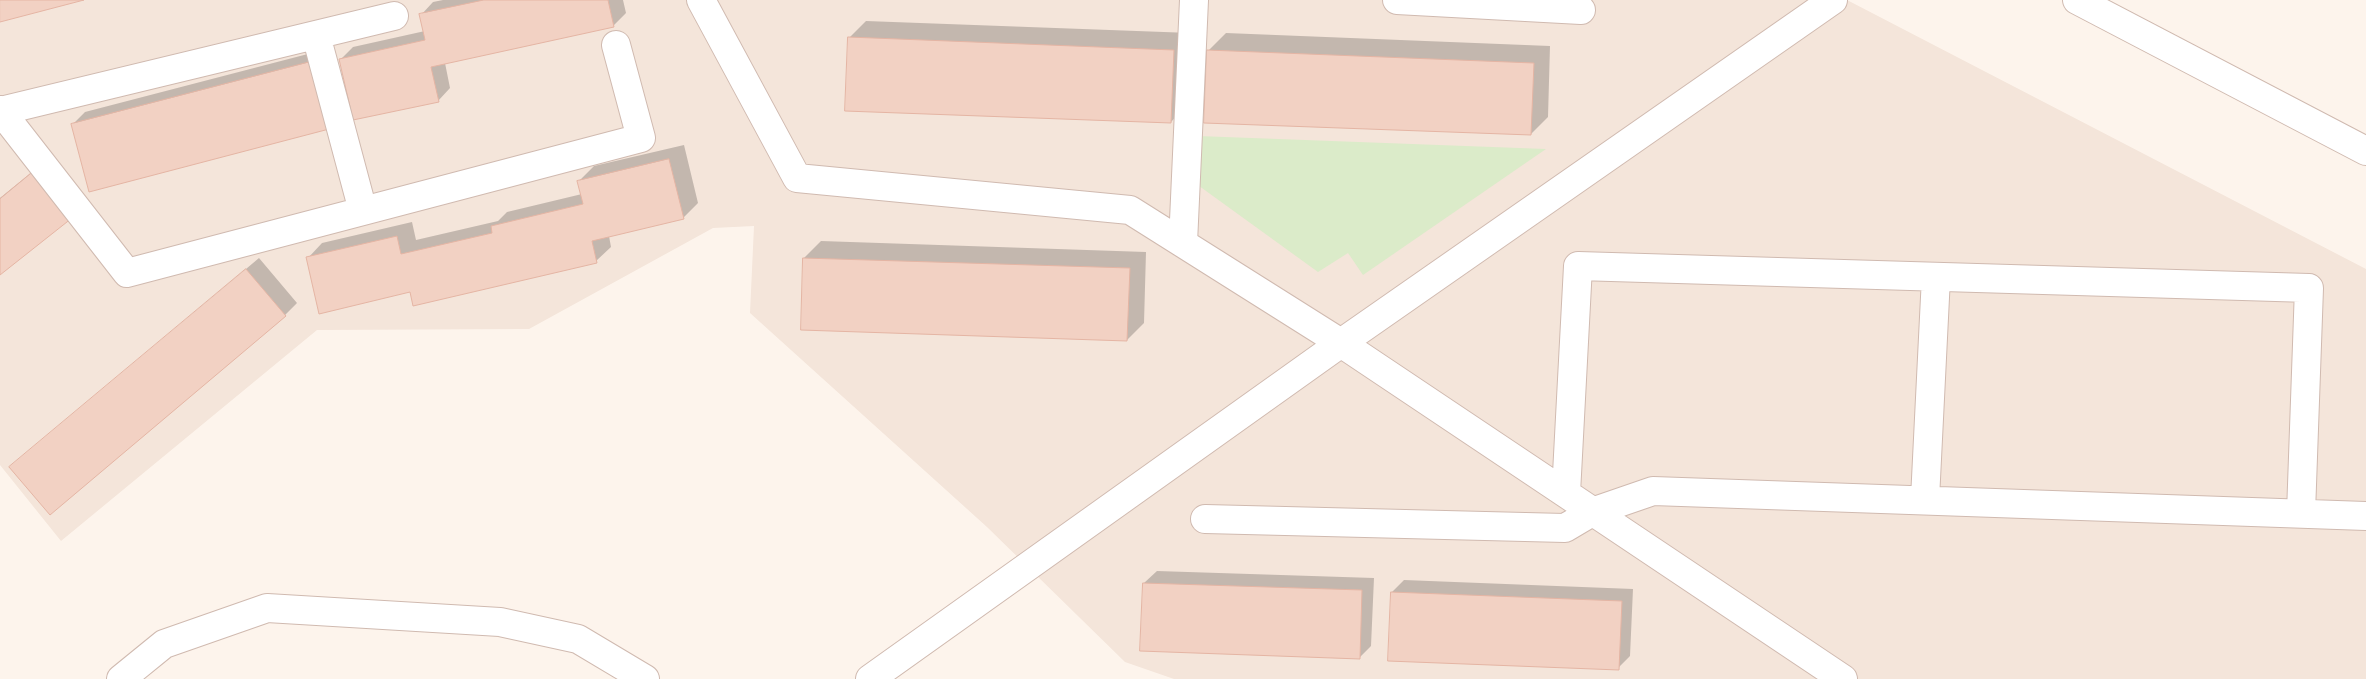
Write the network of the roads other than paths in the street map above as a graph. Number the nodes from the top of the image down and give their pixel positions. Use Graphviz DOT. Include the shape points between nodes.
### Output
graph roads {
  1 [pos="701,0"];
  2 [pos="1194,0"];
  3 [pos="1397,0"];
  4 [pos="1833,0"];
  5 [pos="2077,0"];
  6 [pos="1581,10"];
  7 [pos="394,16"];
  8 [pos="316,35"];
  9 [pos="616,45"];
  10 [pos="0,111"];
  11 [pos="2366,151"];
  12 [pos="363,211"];
  13 [pos="1183,243"];
  14 [pos="1936,277"];
  15 [pos="1341,343"];
  16 [pos="1566,494"];
  17 [pos="1925,499"];
  18 [pos="1592,512"];
  19 [pos="2301,514"];
  20 [pos="2366,516"];
  21 [pos="1205,519"];
  22 [pos="121,679"];
  23 [pos="645,679"];
  24 [pos="870,679"];
  25 [pos="1842,679"];
  1 -- 13 [label="street" via="797,178 1130,210"];
  2 -- 13 [label="street"];
  3 -- 6 [label="street"];
  4 -- 15 [label="street"];
  5 -- 11 [label="street"];
  7 -- 8 [label="street"];
  8 -- 10 [label="street"];
  8 -- 12 [label="street"];
  9 -- 12 [label="street" via="641,138"];
  10 -- 12 [label="street" via="127,273"];
  13 -- 15 [label="street"];
  14 -- 16 [label="street" via="1578,266"];
  14 -- 17 [label="street"];
  14 -- 19 [label="street" via="2309,288"];
  15 -- 16 [label="street"];
  15 -- 24 [label="street"];
  16 -- 18 [label="street"];
  17 -- 18 [label="street" via="1653,491"];
  17 -- 19 [label="street"];
  18 -- 21 [label="street" via="1565,528"];
  18 -- 25 [label="street"];
  19 -- 20 [label="street"];
  22 -- 23 [label="street" via="164,644 267,608 500,622 578,639"];
}
